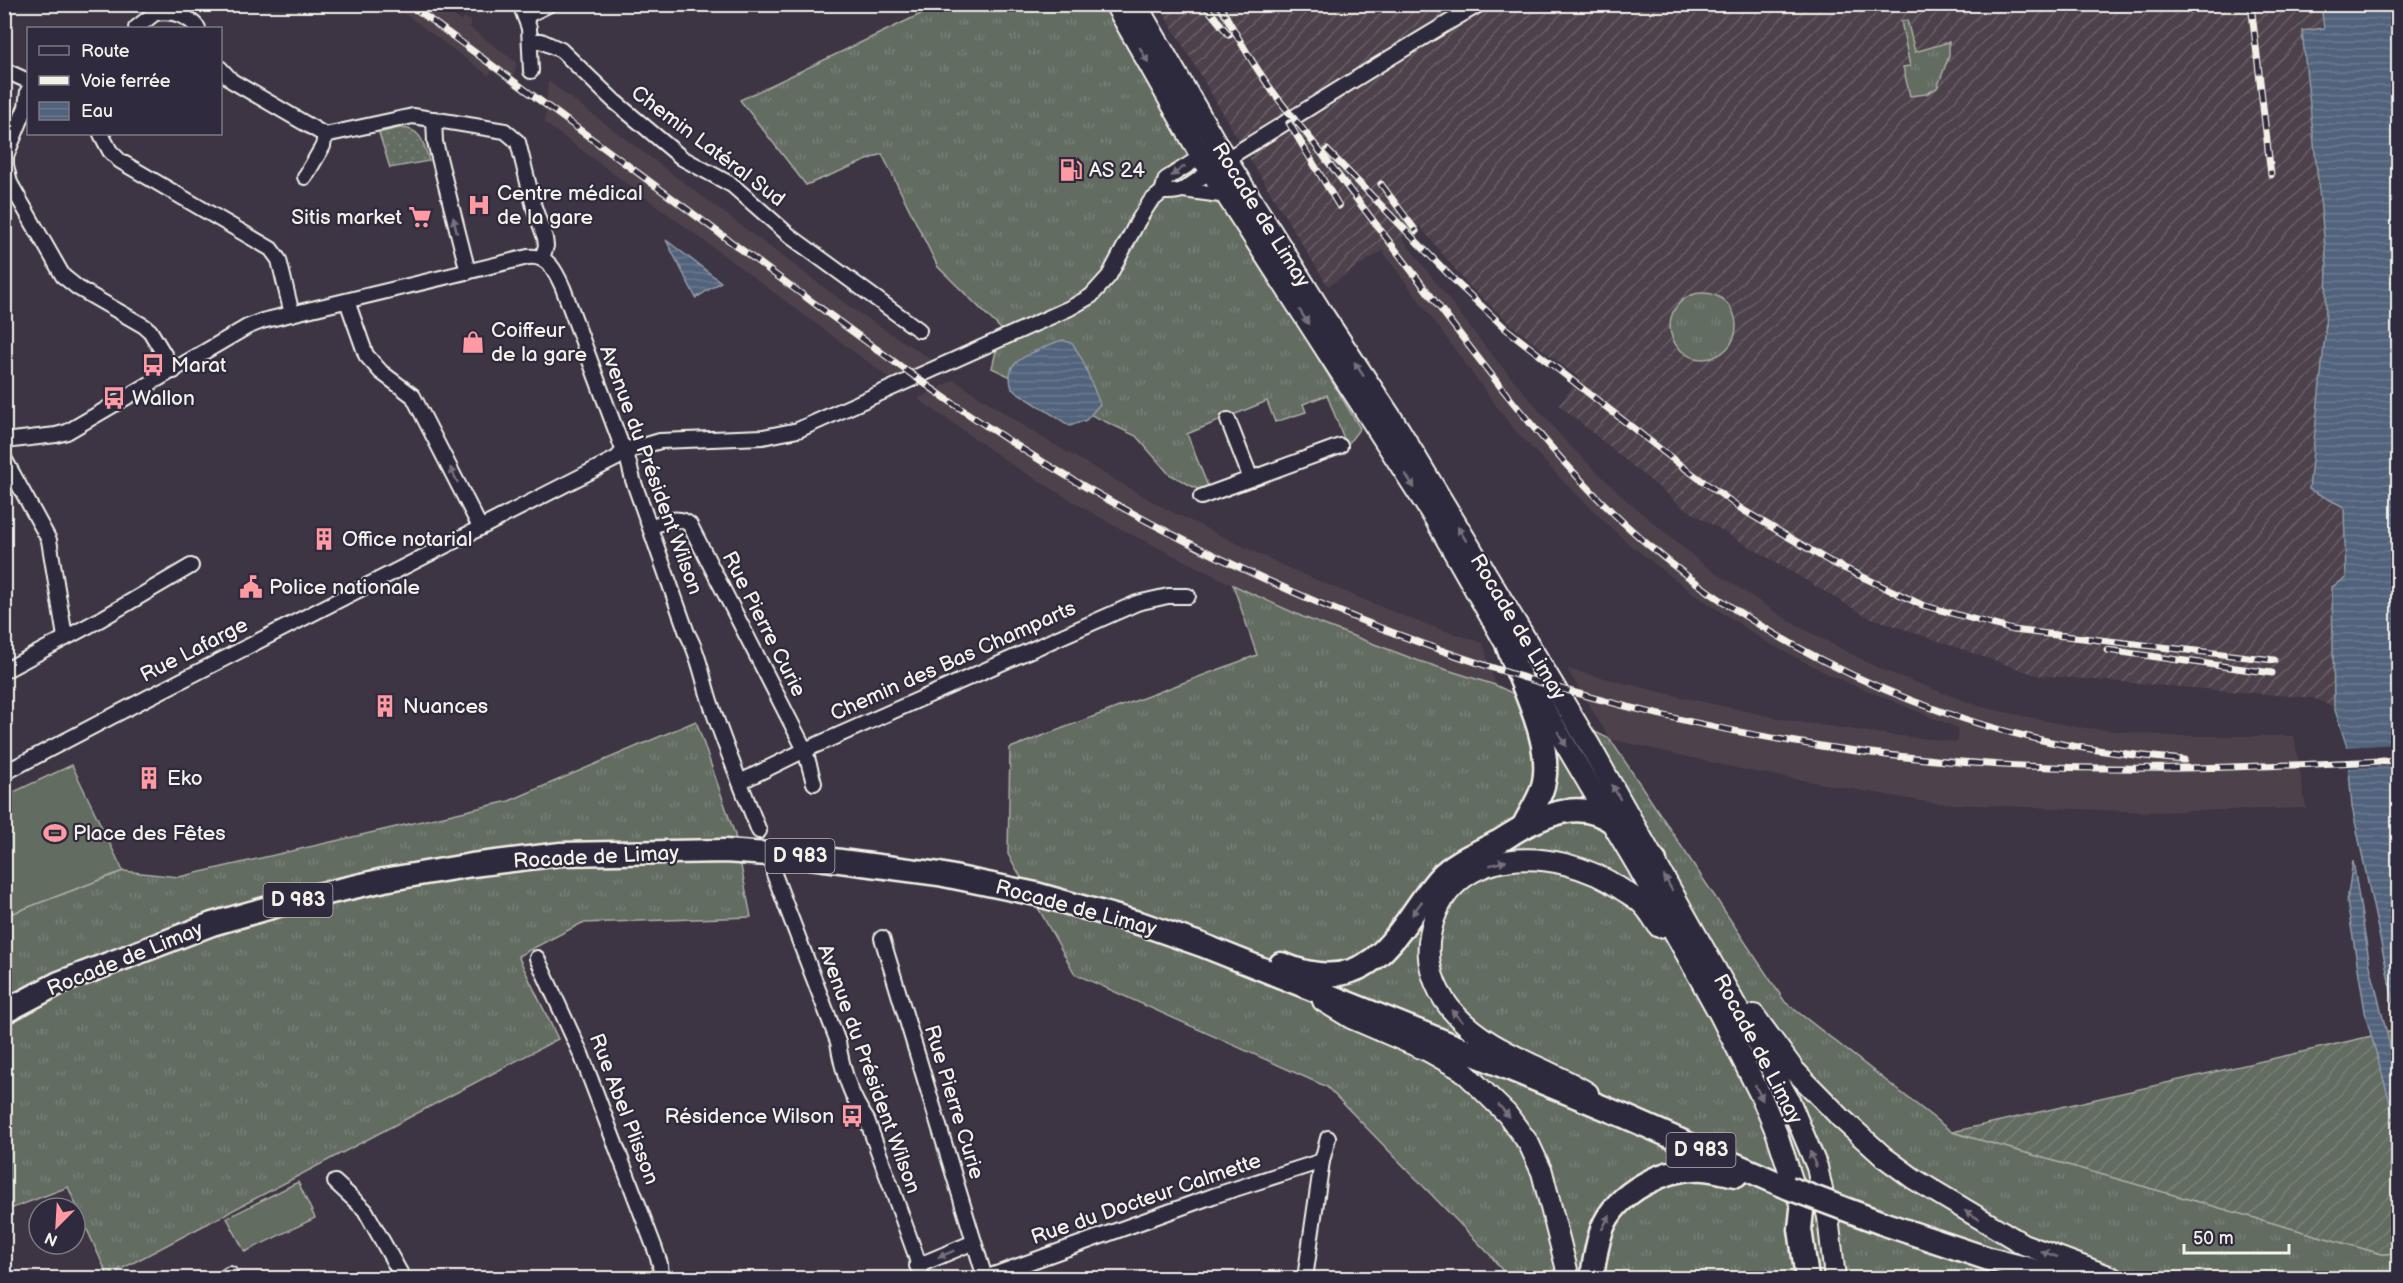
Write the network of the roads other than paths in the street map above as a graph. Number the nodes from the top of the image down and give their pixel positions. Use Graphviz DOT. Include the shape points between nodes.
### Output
graph roads {
  1 [pos="550,4"];
  2 [pos="1115,4"];
  3 [pos="1136,4"];
  4 [pos="1480,4"];
  5 [pos="154,9"];
  6 [pos="523,10"];
  7 [pos="137,27"];
  8 [pos="197,27"];
  9 [pos="531,40"];
  10 [pos="4,70"];
  11 [pos="222,70"];
  12 [pos="531,71"];
  13 [pos="27,81"];
  14 [pos="27,99"];
  15 [pos="434,119"];
  16 [pos="102,135"];
  17 [pos="325,135"];
  18 [pos="1214,158"];
  19 [pos="305,177"];
  20 [pos="1183,190"];
  21 [pos="1162,192"];
  22 [pos="1228,196"];
  23 [pos="542,258"];
  24 [pos="468,272"];
  25 [pos="347,301"];
  26 [pos="292,314"];
  27 [pos="919,330"];
  28 [pos="174,371"];
  29 [pos="1228,420"];
  30 [pos="4,441"];
  31 [pos="1340,446"];
  32 [pos="625,448"];
  33 [pos="4,458"];
  34 [pos="1251,479"];
  35 [pos="1201,497"];
  36 [pos="480,527"];
  37 [pos="650,527"];
  38 [pos="191,566"];
  39 [pos="1188,596"];
  40 [pos="65,637"];
  41 [pos="1508,647"];
  42 [pos="4,671"];
  43 [pos="805,750"];
  44 [pos="4,773"];
  45 [pos="740,782"];
  46 [pos="814,783"];
  47 [pos="1607,816"];
  48 [pos="1523,827"];
  49 [pos="759,831"];
  50 [pos="1655,861"];
  51 [pos="774,874"];
  52 [pos="1681,906"];
  53 [pos="882,938"];
  54 [pos="1202,945"];
  55 [pos="537,958"];
  56 [pos="1296,984"];
  57 [pos="4,1012"];
  58 [pos="1720,1015"];
  59 [pos="1624,1116"];
  60 [pos="1328,1138"];
  61 [pos="1322,1161"];
  62 [pos="335,1182"];
  63 [pos="1784,1186"];
  64 [pos="1802,1210"];
  65 [pos="974,1242"];
  66 [pos="920,1272"];
  67 [pos="403,1278"];
  68 [pos="661,1278"];
  69 [pos="985,1278"];
  70 [pos="1305,1278"];
  71 [pos="1569,1278"];
  72 [pos="1592,1278"];
  73 [pos="1807,1278"];
  74 [pos="1816,1278"];
  75 [pos="1835,1278"];
  76 [pos="2065,1278"];
  77 [pos="2114,1278"];
  1 -- 6 [label="street"];
  2 -- 18 [label="main road, Rocade de Limay, one-way"];
  3 -- 18 [label="main road, Rocade de Limay"];
  4 -- 18 [label="street"];
  5 -- 7 [label="street"];
  5 -- 8 [label="street" via="180,15"];
  6 -- 9 [label="street"];
  9 -- 12 [label="street"];
  9 -- 27 [label="street, Chemin Latéral Sud" via="561,50 682,158 732,185 790,236"];
  10 -- 13 [label="street"];
  11 -- 17 [label="street" via="232,81"];
  14 -- 28 [label="street" via="6,156 10,183 63,276 150,331"];
  15 -- 17 [label="street" via="403,117"];
  15 -- 23 [label="street" via="505,131 518,142 545,238"];
  24 -- 15 [label="street, one-way" via="443,178"];
  16 -- 26 [label="street" via="120,160 276,254"];
  17 -- 19 [label="street"];
  18 -- 20 [label="street"];
  18 -- 21 [label="street, one-way" via="1166,179"];
  18 -- 22 [label="main road, Rocade de Limay"];
  50 -- 18 [label="main road, Rocade de Limay, one-way" via="1399,429"];
  20 -- 21 [label="street"];
  20 -- 22 [label="street"];
  21 -- 32 [label="street" via="1138,221 1110,276 1091,296 1070,309 798,430 763,437 660,441"];
  22 -- 41 [label="main road, Rocade de Limay, one-way" via="1435,519"];
  23 -- 24 [label="street" via="528,257"];
  23 -- 32 [label="street, Avenue du Président Wilson" via="563,288"];
  24 -- 25 [label="street"];
  25 -- 26 [label="street"];
  36 -- 25 [label="street, one-way" via="413,396 366,355"];
  26 -- 28 [label="street" via="247,327"];
  28 -- 30 [label="street" via="67,432"];
  29 -- 34 [label="street"];
  31 -- 34 [label="street"];
  32 -- 36 [label="street, Rue Lafarge" via="617,458"];
  32 -- 37 [label="street, Avenue du Président Wilson"];
  33 -- 40 [label="street" via="49,540"];
  34 -- 35 [label="street"];
  36 -- 44 [label="street, Rue Lafarge"];
  37 -- 43 [label="street, Rue Pierre Curie" via="676,518 690,525"];
  37 -- 45 [label="street, Avenue du Président Wilson"];
  38 -- 40 [label="street"];
  39 -- 43 [label="street, Chemin des Bas Champarts" via="1137,603"];
  40 -- 42 [label="street"];
  41 -- 47 [label="main road, Rocade de Limay, one-way"];
  41 -- 48 [label="main road" via="1547,761 1542,789"];
  43 -- 45 [label="street, Chemin des Bas Champarts"];
  43 -- 46 [label="street, Rue Pierre Curie"];
  45 -- 49 [label="street, Avenue du Président Wilson"];
  47 -- 48 [label="main road" via="1565,811"];
  47 -- 50 [label="main road"];
  47 -- 58 [label="main road, Rocade de Limay"];
  48 -- 54 [label="main road, one-way" via="1453,866 1439,878 1384,951 1357,968 1343,973 1313,974"];
  52 -- 50 [label="main road, Rocade de Limay, one-way"];
  51 -- 66 [label="street, Avenue du Président Wilson"];
  75 -- 52 [label="main road, Rocade de Limay, one-way" via="1828,1217 1813,1157 1789,1100"];
  77 -- 52 [label="main road, one-way" via="2023,1244 1884,1157 1795,1071"];
  53 -- 65 [label="street, Rue Pierre Curie"];
  54 -- 56 [label="main road, D 983"];
  54 -- 57 [label="main road, Rocade de Limay / D 983" via="1036,894 939,874 810,857 725,851 561,854 384,880 254,912 212,924 59,983"];
  55 -- 68 [label="street, Rue Abel Plisson" via="581,1054 655,1249"];
  56 -- 59 [label="main road, D 983"];
  56 -- 71 [label="main road, one-way" via="1351,1018 1428,1050 1462,1070 1507,1114 1542,1172"];
  59 -- 58 [label="main road, one-way" via="1566,1080 1504,1051 1450,1008 1434,980 1429,942 1438,906 1453,887 1476,870 1512,860 1562,863 1607,879 1642,904"];
  58 -- 64 [label="main road, Rocade de Limay, one-way" via="1766,1107"];
  59 -- 63 [label="main road, D 983"];
  60 -- 61 [label="street"];
  61 -- 69 [label="street, Rue du Docteur Calmette"];
  61 -- 70 [label="street"];
  62 -- 67 [label="street" via="365,1210"];
  72 -- 63 [label="main road, one-way" via="1603,1227 1622,1201 1648,1183 1684,1171 1705,1169"];
  63 -- 76 [label="main road, D 983, bridge" via="1989,1259"];
  64 -- 73 [label="main road" via="1800,1229"];
  64 -- 74 [label="main road, Rocade de Limay"];
  65 -- 66 [label="street, one-way"];
  65 -- 69 [label="street, Rue Pierre Curie"];
}
